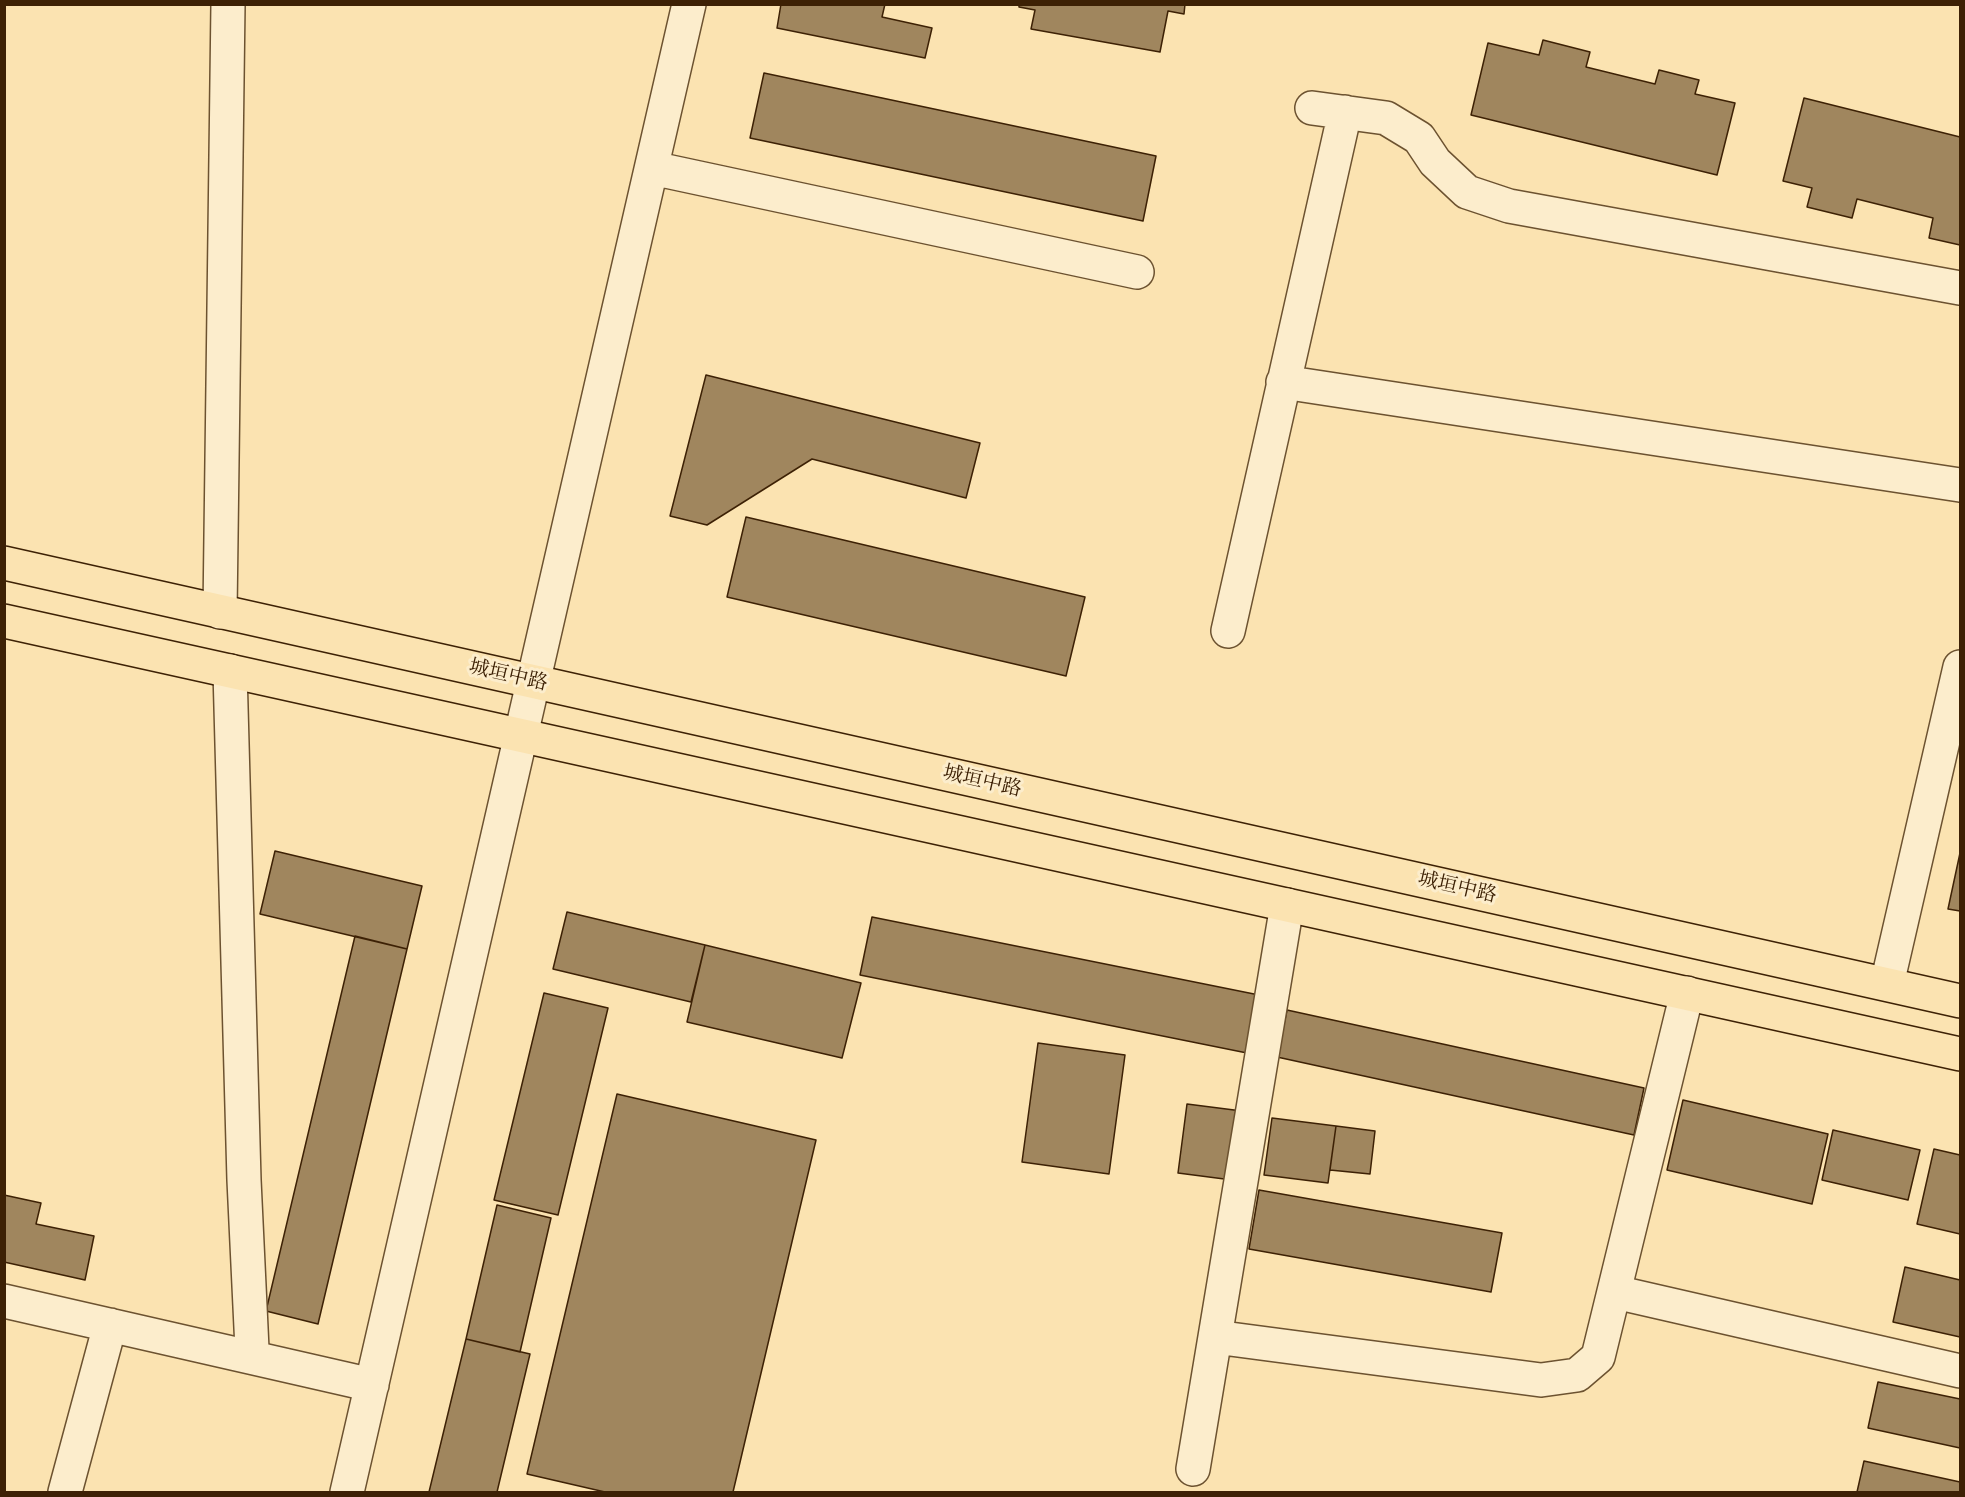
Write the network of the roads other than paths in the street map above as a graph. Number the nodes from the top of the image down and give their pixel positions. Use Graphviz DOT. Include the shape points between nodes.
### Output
graph roads {
  1 [pos="228,4"];
  2 [pos="689,4"];
  3 [pos="1312,108"];
  4 [pos="1345,112"];
  5 [pos="652,168"];
  6 [pos="1137,272"];
  7 [pos="1960,288"];
  8 [pos="1284,382"];
  9 [pos="1960,485"];
  10 [pos="4,563"];
  11 [pos="220,612"];
  12 [pos="4,621"];
  13 [pos="1228,631"];
  14 [pos="1960,667"];
  15 [pos="230,671"];
  16 [pos="533,682"];
  17 [pos="521,735"];
  18 [pos="1287,905"];
  19 [pos="1887,984"];
  20 [pos="1687,993"];
  21 [pos="1960,1001"];
  22 [pos="1960,1054"];
  23 [pos="1615,1292"];
  24 [pos="4,1301"];
  25 [pos="110,1325"];
  26 [pos="1215,1337"];
  27 [pos="252,1349"];
  28 [pos="1960,1371"];
  29 [pos="372,1385"];
  30 [pos="1193,1469"];
  31 [pos="65,1492"];
  32 [pos="347,1492"];
  1 -- 11 [label="street"];
  2 -- 5 [label="street"];
  3 -- 4 [label="street"];
  4 -- 7 [label="street" via="1386,118 1419,138 1435,162 1467,192 1509,206"];
  4 -- 8 [label="street"];
  5 -- 6 [label="street"];
  5 -- 16 [label="street"];
  8 -- 9 [label="street"];
  8 -- 13 [label="street"];
  10 -- 11 [label="main road, 城垣中路"];
  11 -- 16 [label="main road, 城垣中路"];
  12 -- 15 [label="main road"];
  14 -- 19 [label="street"];
  15 -- 17 [label="main road"];
  15 -- 27 [label="street"];
  16 -- 17 [label="street"];
  16 -- 19 [label="main road, 城垣中路"];
  17 -- 18 [label="main road"];
  17 -- 29 [label="street"];
  18 -- 20 [label="main road"];
  18 -- 26 [label="street"];
  19 -- 21 [label="main road, 城垣中路"];
  20 -- 22 [label="main road"];
  20 -- 23 [label="street"];
  23 -- 26 [label="street" via="1598,1357 1577,1375 1541,1380"];
  23 -- 28 [label="street"];
  24 -- 25 [label="street"];
  25 -- 29 [label="street"];
  25 -- 31 [label="street"];
  26 -- 30 [label="street"];
  29 -- 32 [label="street"];
}
